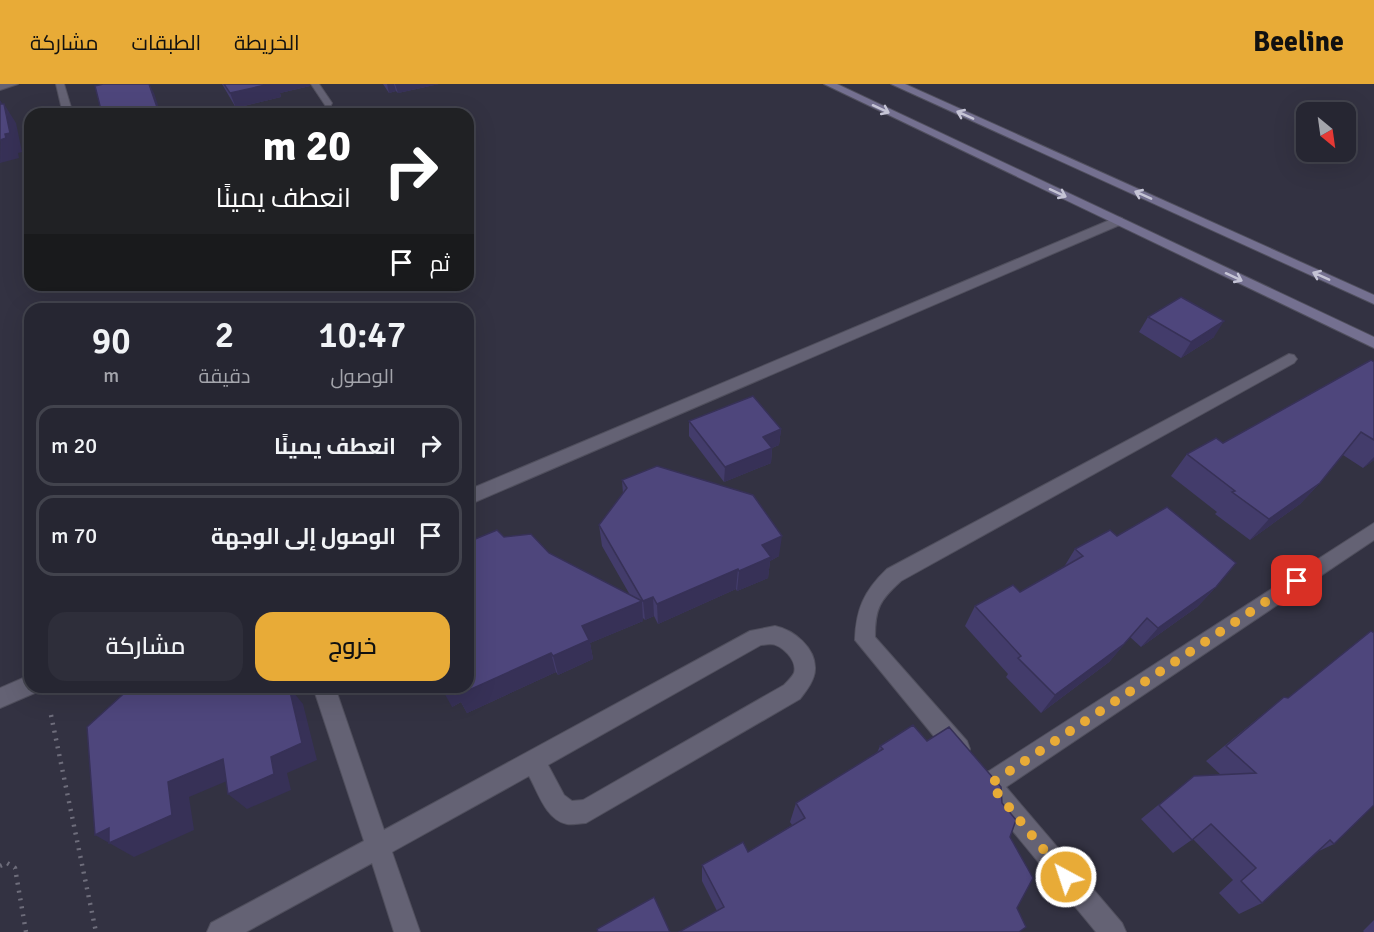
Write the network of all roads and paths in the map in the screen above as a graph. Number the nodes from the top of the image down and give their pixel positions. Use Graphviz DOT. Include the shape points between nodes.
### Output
graph roads {
  1 [pos="13,84"];
  2 [pos="60,84"];
  3 [pos="315,84"];
  4 [pos="829,84"];
  5 [pos="896,84"];
  6 [pos="0,87"];
  7 [pos="328,103"];
  8 [pos="66,108"];
  9 [pos="1117,221"];
  10 [pos="1374,300"];
  11 [pos="1374,343"];
  12 [pos="1289,359"];
  13 [pos="474,495"];
  14 [pos="1374,530"];
  15 [pos="24,688"];
  16 [pos="326,693"];
  17 [pos="0,698"];
  18 [pos="51,715"];
  19 [pos="533,760"];
  20 [pos="990,784"];
  21 [pos="378,848"];
  22 [pos="0,866"];
  23 [pos="26,932"];
  24 [pos="96,932"];
  25 [pos="220,932"];
  26 [pos="407,932"];
  27 [pos="1113,932"];
  1 -- 6 [label="street"];
  2 -- 8 [label="lane"];
  3 -- 7 [label="lane"];
  4 -- 9 [label="street, one-way"];
  10 -- 5 [label="street, one-way"];
  9 -- 11 [label="street, one-way"];
  9 -- 13 [label="street"];
  12 -- 20 [label="street" via="894,575 877,591 865,610 865,640"];
  14 -- 20 [label="street"];
  15 -- 17 [label="street"];
  16 -- 21 [label="street"];
  18 -- 24 [label="path"];
  19 -- 19 [label="street" via="757,637 778,634 787,638 805,661 803,680 792,692 586,811 568,813 556,803"];
  19 -- 21 [label="street"];
  20 -- 27 [label="street"];
  21 -- 25 [label="street"];
  21 -- 26 [label="street"];
  22 -- 23 [label="path" via="7,863 15,868"];
}
